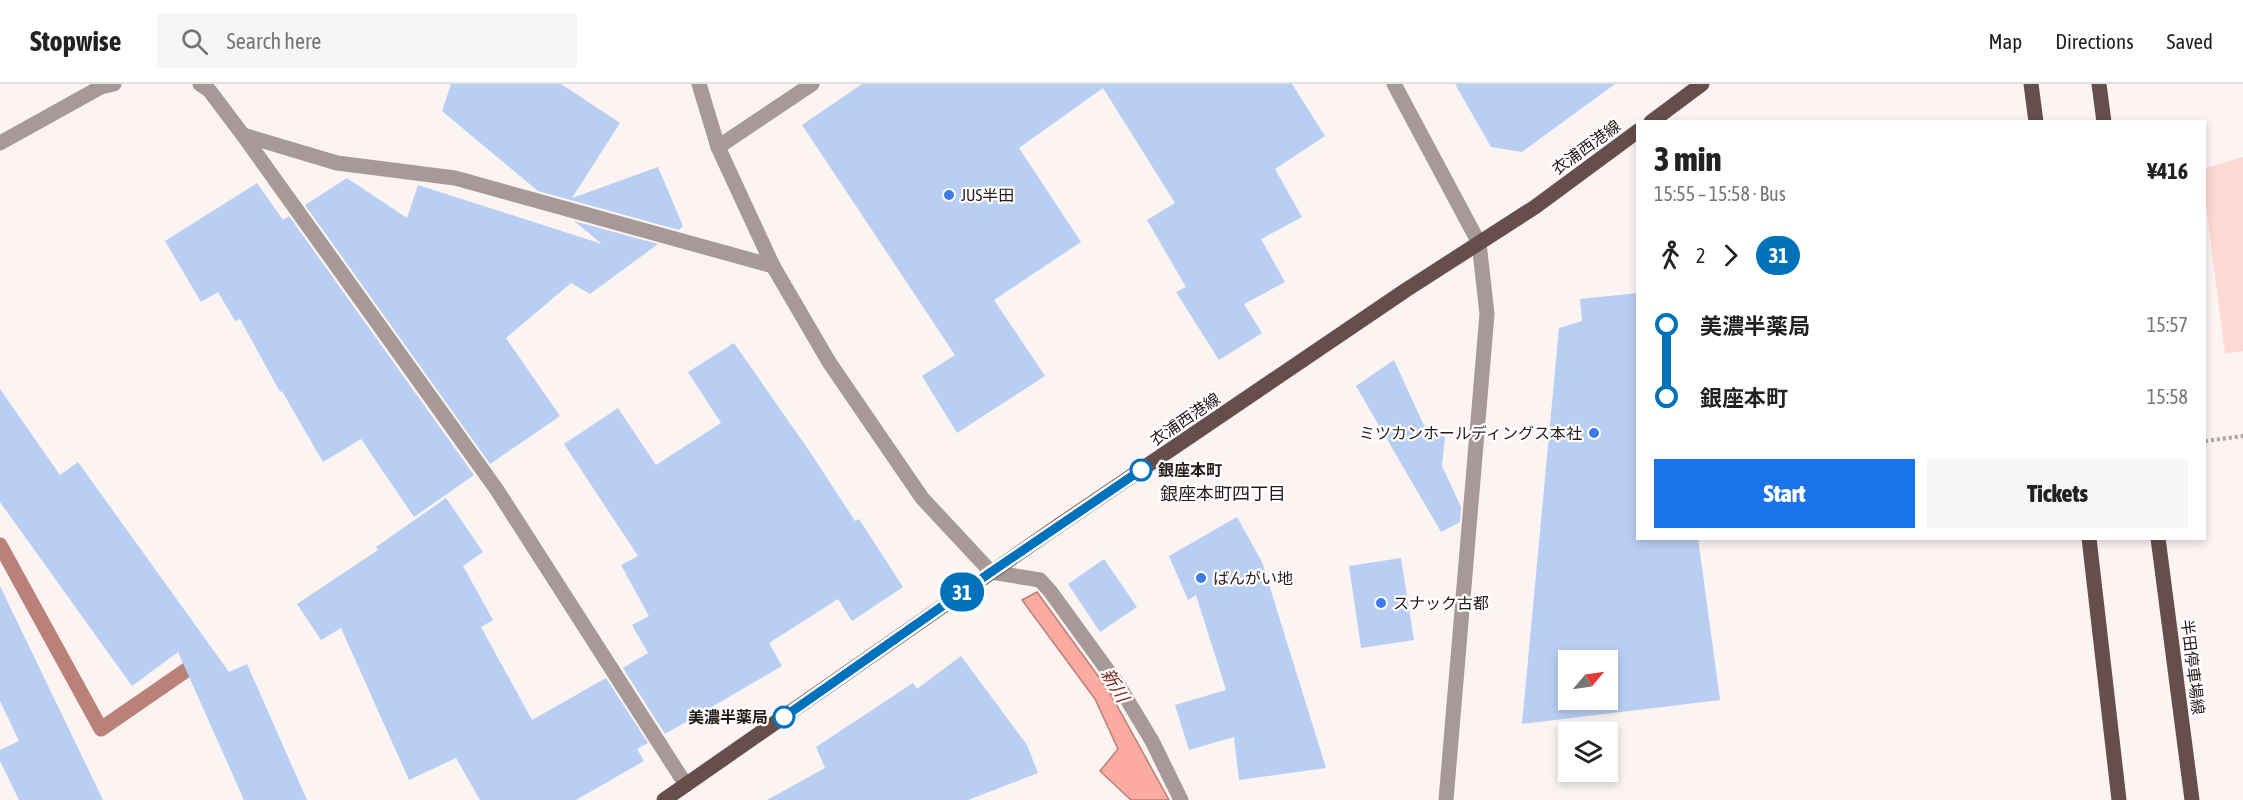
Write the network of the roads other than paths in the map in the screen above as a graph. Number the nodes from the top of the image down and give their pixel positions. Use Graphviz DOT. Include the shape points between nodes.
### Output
graph roads {
  1 [pos="699,84"];
  2 [pos="812,84"];
  3 [pos="1394,84"];
  4 [pos="1702,84"];
  5 [pos="2031,84"];
  6 [pos="2099,84"];
  7 [pos="105,85"];
  8 [pos="207,86"];
  9 [pos="1654,120"];
  10 [pos="2036,120"];
  11 [pos="2104,120"];
  12 [pos="1636,132"];
  13 [pos="243,135"];
  14 [pos="0,143"];
  15 [pos="718,147"];
  16 [pos="1479,243"];
  17 [pos="773,266"];
  18 [pos="2089,540"];
  19 [pos="2158,540"];
  20 [pos="991,572"];
  21 [pos="686,785"];
  22 [pos="664,800"];
  23 [pos="1180,800"];
  24 [pos="1446,800"];
  25 [pos="2118,800"];
  26 [pos="2192,800"];
  1 -- 15 [label="street"];
  2 -- 15 [label="street"];
  3 -- 16 [label="street"];
  4 -- 9 [label="main road"];
  5 -- 10 [label="main road"];
  6 -- 11 [label="main road"];
  7 -- 14 [label="street"];
  8 -- 13 [label="street"];
  12 -- 16 [label="main road, 衣浦西港線"];
  13 -- 17 [label="street" via="337,163 456,178"];
  13 -- 21 [label="street" via="497,490"];
  15 -- 17 [label="street"];
  16 -- 20 [label="main road, 衣浦西港線"];
  16 -- 24 [label="street" via="1487,314"];
  17 -- 20 [label="street" via="829,362 922,498"];
  18 -- 25 [label="main road"];
  19 -- 26 [label="main road, 半田停車場線"];
  20 -- 21 [label="main road, 衣浦西港線"];
  20 -- 23 [label="street" via="1040,580 1050,591 1119,686 1152,741"];
  21 -- 22 [label="main road, 衣浦西港線"];
}
